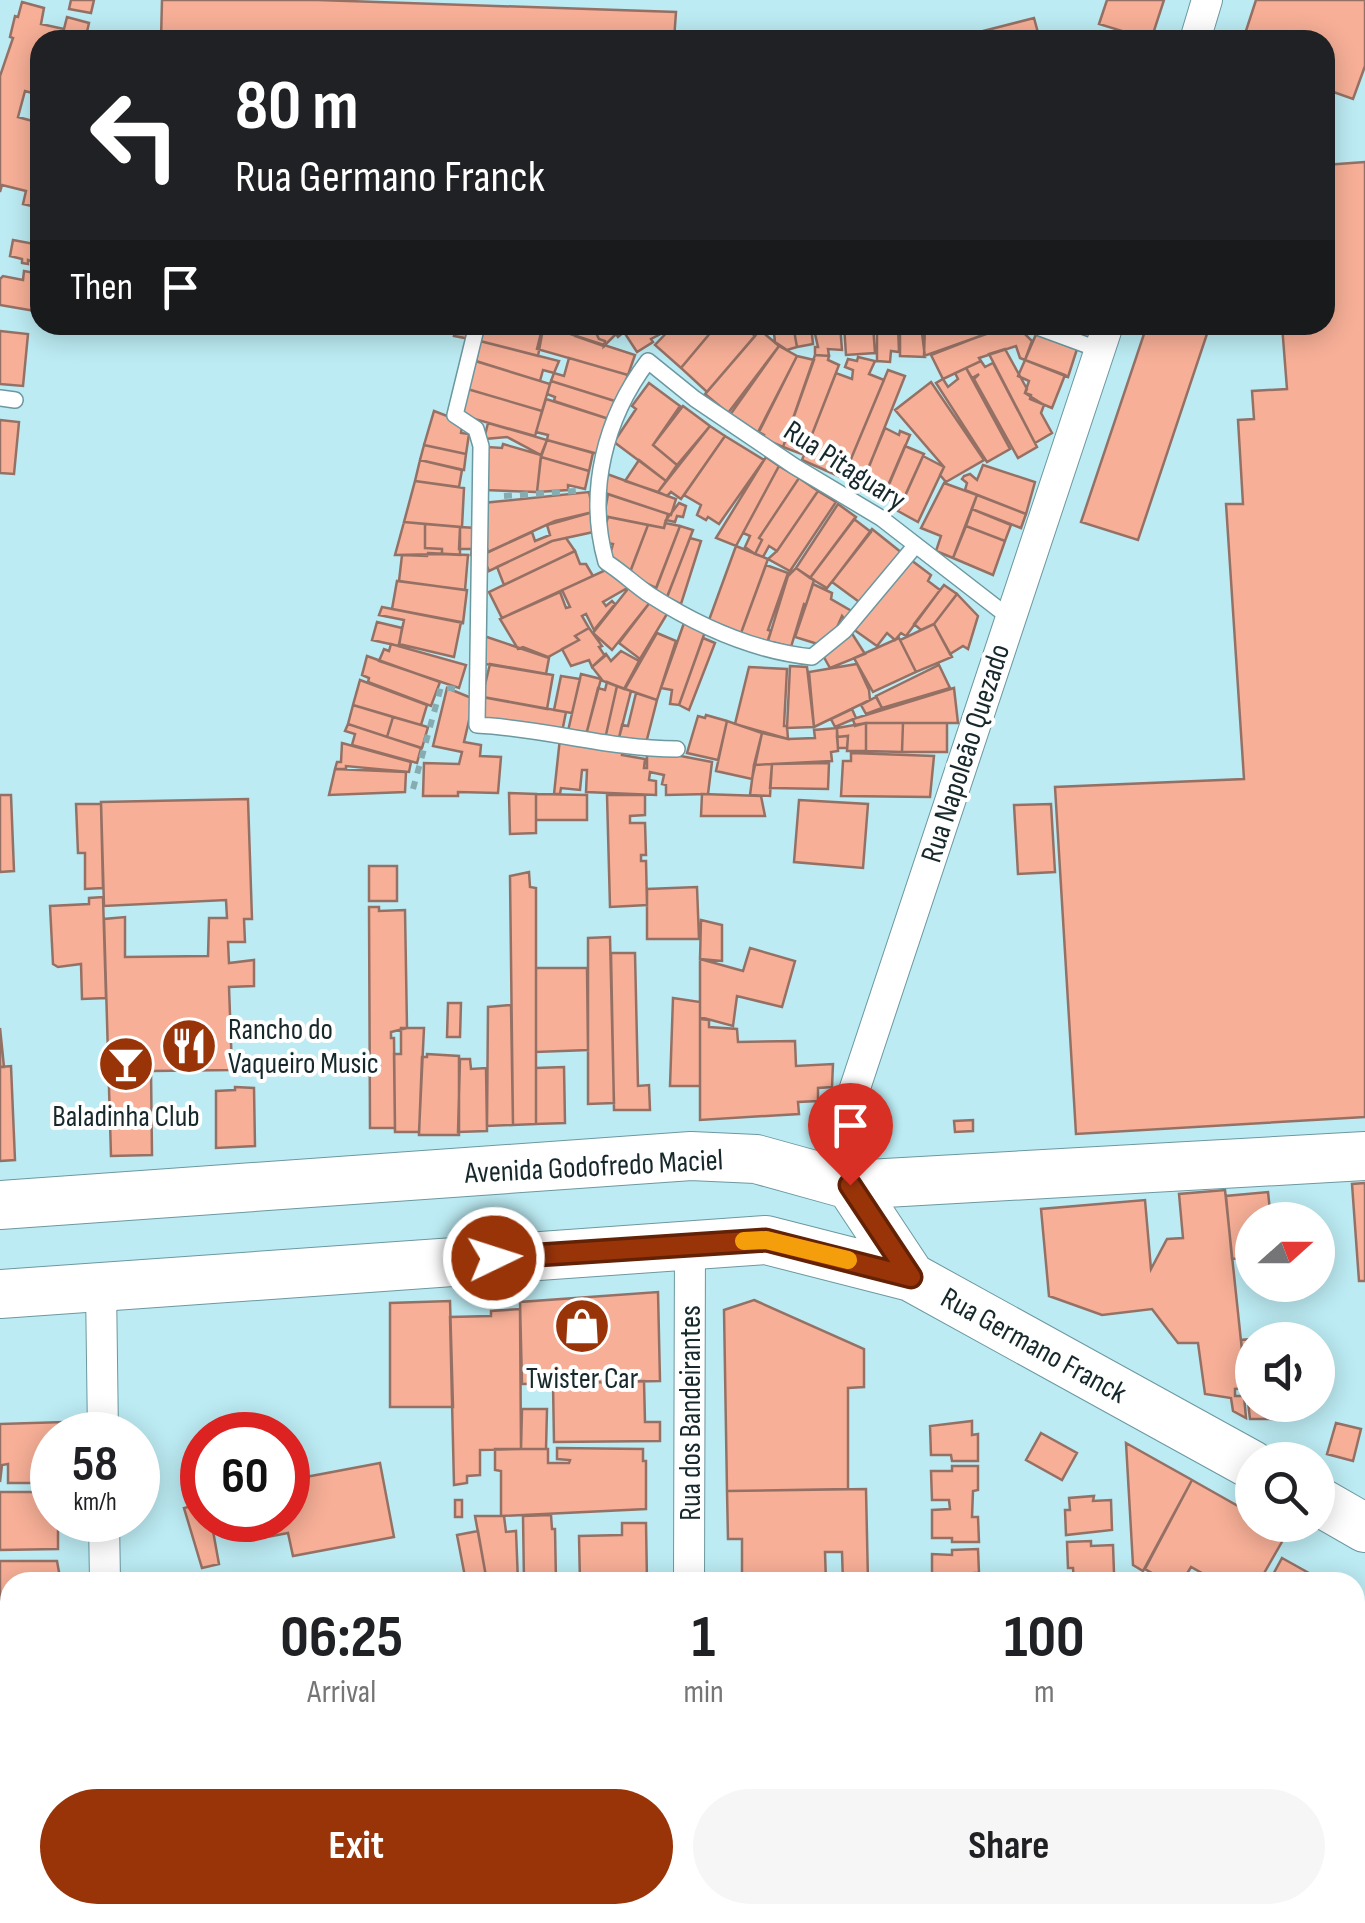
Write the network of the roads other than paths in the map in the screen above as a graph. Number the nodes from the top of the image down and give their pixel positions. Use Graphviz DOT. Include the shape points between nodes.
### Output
graph roads {
  1 [pos="1207,0"];
  2 [pos="1198,30"];
  3 [pos="475,335"];
  4 [pos="1104,338"];
  5 [pos="916,546"];
  6 [pos="1010,618"];
  7 [pos="677,749"];
  8 [pos="1365,1156"];
  9 [pos="850,1185"];
  10 [pos="0,1206"];
  11 [pos="690,1243"];
  12 [pos="911,1277"];
  13 [pos="101,1286"];
  14 [pos="0,1294"];
  15 [pos="103,1412"];
  16 [pos="1235,1457"];
  17 [pos="1335,1511"];
  18 [pos="1365,1528"];
  19 [pos="104,1542"];
  20 [pos="105,1572"];
  21 [pos="689,1572"];
  1 -- 2 [label="street"];
  3 -- 7 [label="lane" via="455,415 476,429 481,446 476,725"];
  4 -- 6 [label="street, Rua Napoleão Quezado"];
  5 -- 5 [label="lane, Rua Pitaguary" via="648,361 631,383 600,461 596,510 602,549 606,562 629,580 704,625 747,645 812,657"];
  5 -- 6 [label="lane, Rua Pitaguary"];
  6 -- 9 [label="street, Rua Napoleão Quezado" via="848,1112"];
  8 -- 9 [label="main road, Avenida Godofredo Maciel"];
  9 -- 10 [label="main road, Avenida Godofredo Maciel" via="756,1159 690,1156"];
  9 -- 12 [label="main road, Rua Germano Franck"];
  11 -- 12 [label="main road" via="766,1240"];
  11 -- 13 [label="main road"];
  11 -- 21 [label="street, Rua dos Bandeirantes"];
  12 -- 16 [label="main road, Rua Germano Franck"];
  13 -- 14 [label="main road"];
  13 -- 15 [label="street"];
  17 -- 18 [label="main road"];
  19 -- 20 [label="street"];
}
